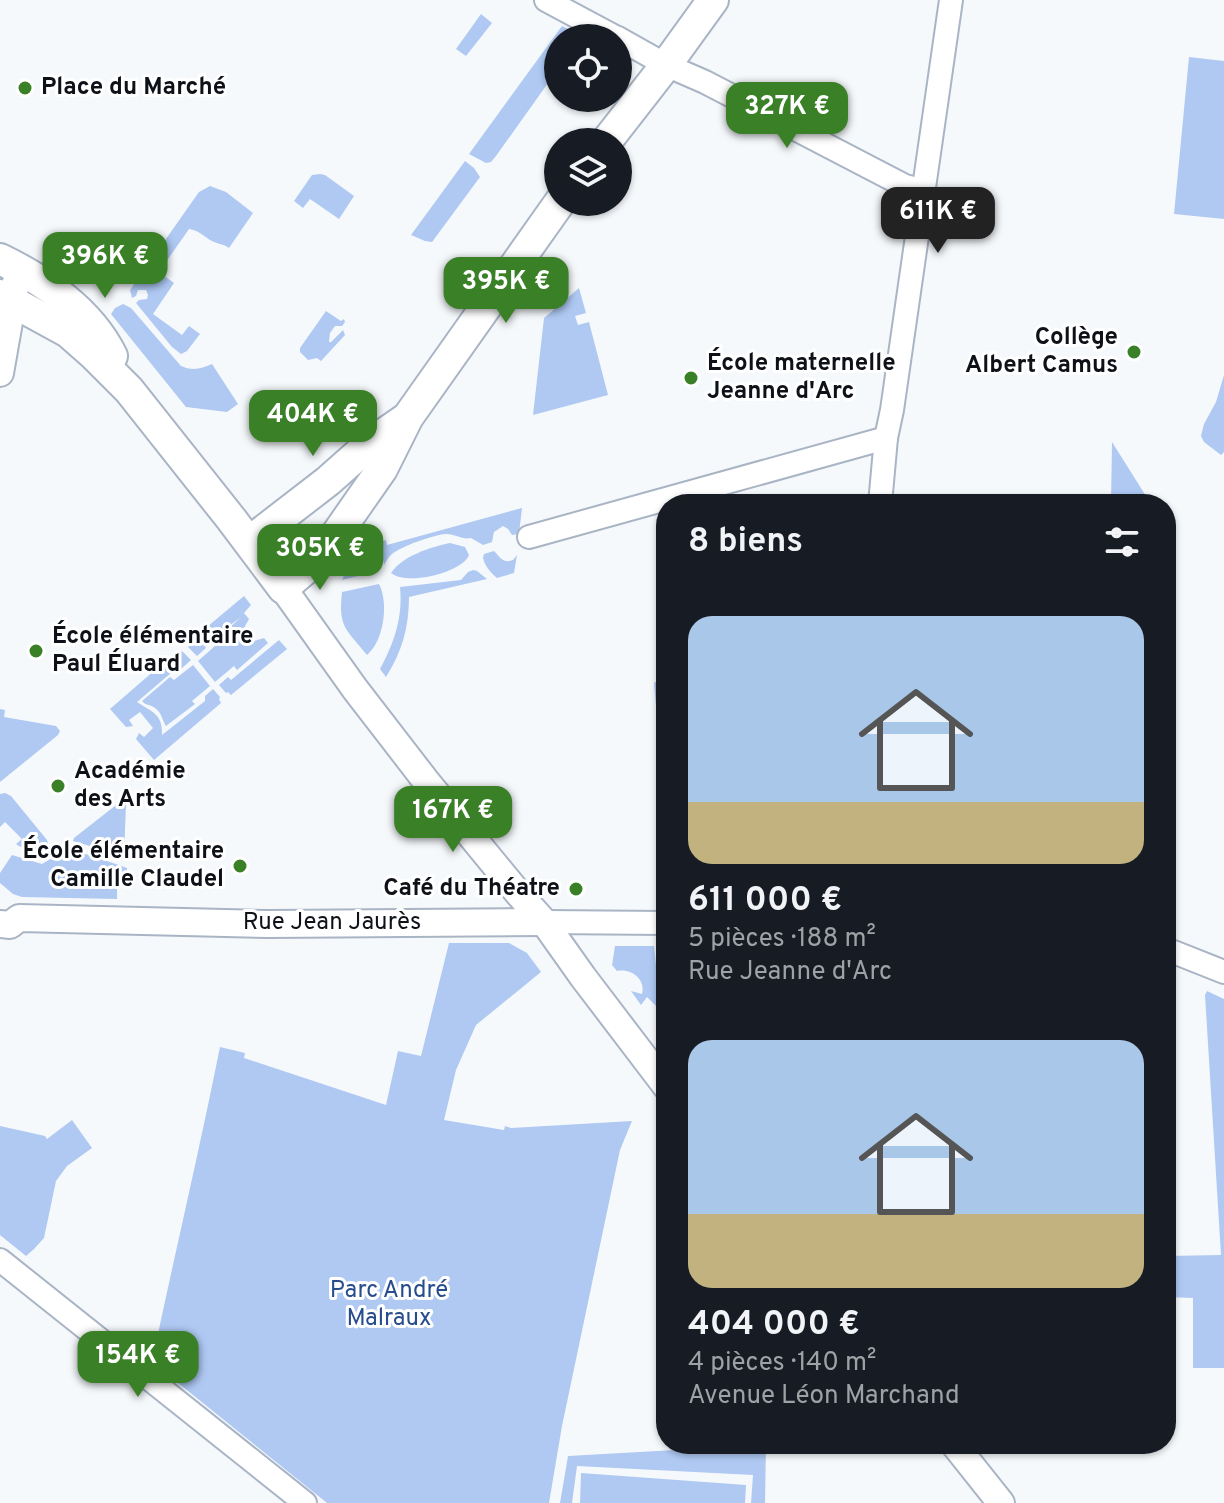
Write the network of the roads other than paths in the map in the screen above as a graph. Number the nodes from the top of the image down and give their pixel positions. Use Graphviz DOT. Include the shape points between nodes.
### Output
graph roads {
  1 [pos="546,0"];
  2 [pos="713,0"];
  3 [pos="951,0"];
  4 [pos="591,24"];
  5 [pos="632,46"];
  6 [pos="666,65"];
  7 [pos="617,128"];
  8 [pos="924,191"];
  9 [pos="550,216"];
  10 [pos="9,264"];
  11 [pos="6,298"];
  12 [pos="0,373"];
  13 [pos="129,390"];
  14 [pos="408,417"];
  15 [pos="886,438"];
  16 [pos="684,494"];
  17 [pos="881,494"];
  18 [pos="656,502"];
  19 [pos="529,537"];
  20 [pos="249,542"];
  21 [pos="283,588"];
  22 [pos="6,916"];
  23 [pos="544,922"];
  24 [pos="656,923"];
  25 [pos="1176,953"];
  26 [pos="1224,972"];
  27 [pos="656,1073"];
  28 [pos="0,1260"];
  29 [pos="962,1454"];
  30 [pos="305,1503"];
  31 [pos="1001,1503"];
  1 -- 4 [label="street"];
  2 -- 6 [label="main road"];
  3 -- 8 [label="street"];
  5 -- 6 [label="street"];
  6 -- 7 [label="main road"];
  6 -- 8 [label="street"];
  8 -- 15 [label="street"];
  9 -- 14 [label="main road"];
  10 -- 11 [label="street"];
  10 -- 13 [label="main road" via="58,293 92,326"];
  11 -- 12 [label="street"];
  11 -- 13 [label="main road" via="68,332"];
  13 -- 20 [label="main road"];
  14 -- 20 [label="main road"];
  14 -- 21 [label="main road" via="382,469 322,555"];
  15 -- 16 [label="street"];
  15 -- 17 [label="street"];
  18 -- 19 [label="street"];
  20 -- 21 [label="main road"];
  21 -- 23 [label="street" via="426,781"];
  22 -- 23 [label="street, Rue Jean Jaurès" via="268,924"];
  23 -- 24 [label="street, Rue Jean Jaurès"];
  23 -- 27 [label="street"];
  25 -- 26 [label="street"];
  28 -- 30 [label="street"];
  29 -- 31 [label="street"];
}
